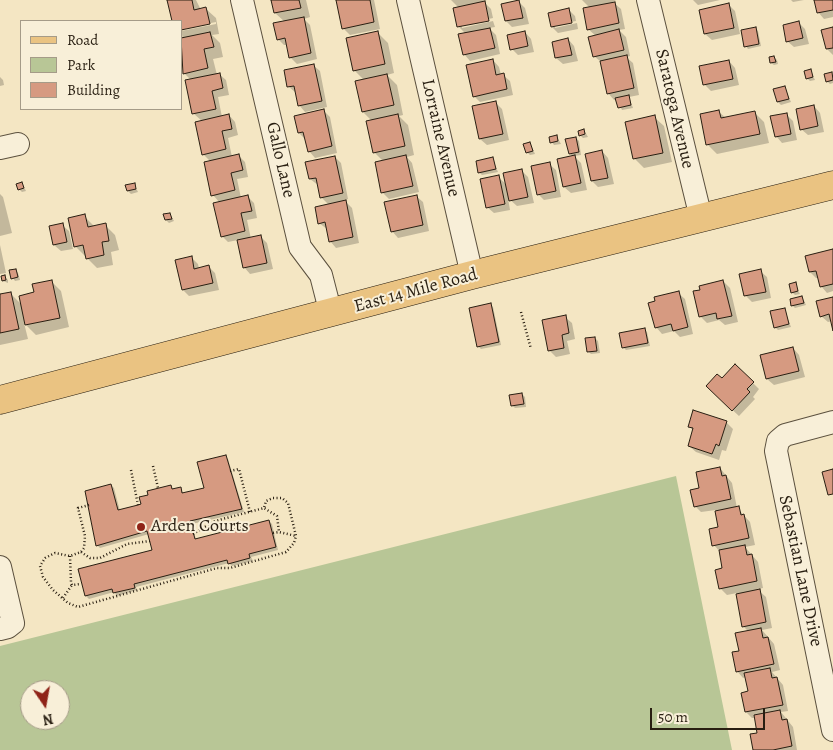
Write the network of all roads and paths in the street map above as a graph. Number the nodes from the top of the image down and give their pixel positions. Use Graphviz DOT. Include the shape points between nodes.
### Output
graph roads {
  1 [pos="242,0"];
  2 [pos="408,0"];
  3 [pos="648,0"];
  4 [pos="833,185"];
  5 [pos="701,218"];
  6 [pos="472,275"];
  7 [pos="521,312"];
  8 [pos="331,314"];
  9 [pos="531,348"];
  10 [pos="0,400"];
  11 [pos="833,422"];
  12 [pos="153,466"];
  13 [pos="131,470"];
  14 [pos="230,471"];
  15 [pos="158,488"];
  16 [pos="89,505"];
  17 [pos="138,505"];
  18 [pos="264,508"];
  19 [pos="250,512"];
  20 [pos="279,532"];
  21 [pos="273,533"];
  22 [pos="193,534"];
  23 [pos="296,536"];
  24 [pos="150,541"];
  25 [pos="81,552"];
  26 [pos="70,556"];
  27 [pos="0,567"];
  28 [pos="81,584"];
  29 [pos="72,585"];
  30 [pos="63,598"];
  31 [pos="0,629"];
  32 [pos="833,730"];
  1 -- 8 [label="street, Gallo Lane" via="300,247 321,275"];
  2 -- 6 [label="street, Lorraine Avenue"];
  3 -- 5 [label="street, Saratoga Avenue"];
  4 -- 5 [label="main road, East 14 Mile Road"];
  5 -- 6 [label="main road, East 14 Mile Road"];
  6 -- 8 [label="main road, East 14 Mile Road"];
  7 -- 9 [label="path"];
  8 -- 10 [label="main road, East 14 Mile Road"];
  11 -- 32 [label="street, Sebastian Lane Drive" via="790,433 778,441 777,456"];
  12 -- 15 [label="path"];
  13 -- 17 [label="path"];
  14 -- 19 [label="path" via="239,469"];
  16 -- 25 [label="path" via="78,508 85,536"];
  18 -- 19 [label="path"];
  18 -- 20 [label="path" via="277,516"];
  18 -- 23 [label="path" via="269,499 286,500"];
  19 -- 22 [label="path" via="215,521"];
  20 -- 21 [label="path"];
  20 -- 23 [label="path"];
  23 -- 30 [label="path" via="286,552 248,564 217,568 84,606 73,606"];
  24 -- 25 [label="path" via="127,544 100,558 90,558"];
  25 -- 26 [label="path"];
  26 -- 29 [label="path"];
  26 -- 30 [label="path" via="54,553 40,566 43,577"];
  27 -- 31 [label="street" via="13,623"];
  28 -- 29 [label="path"];
  29 -- 30 [label="path"];
}
